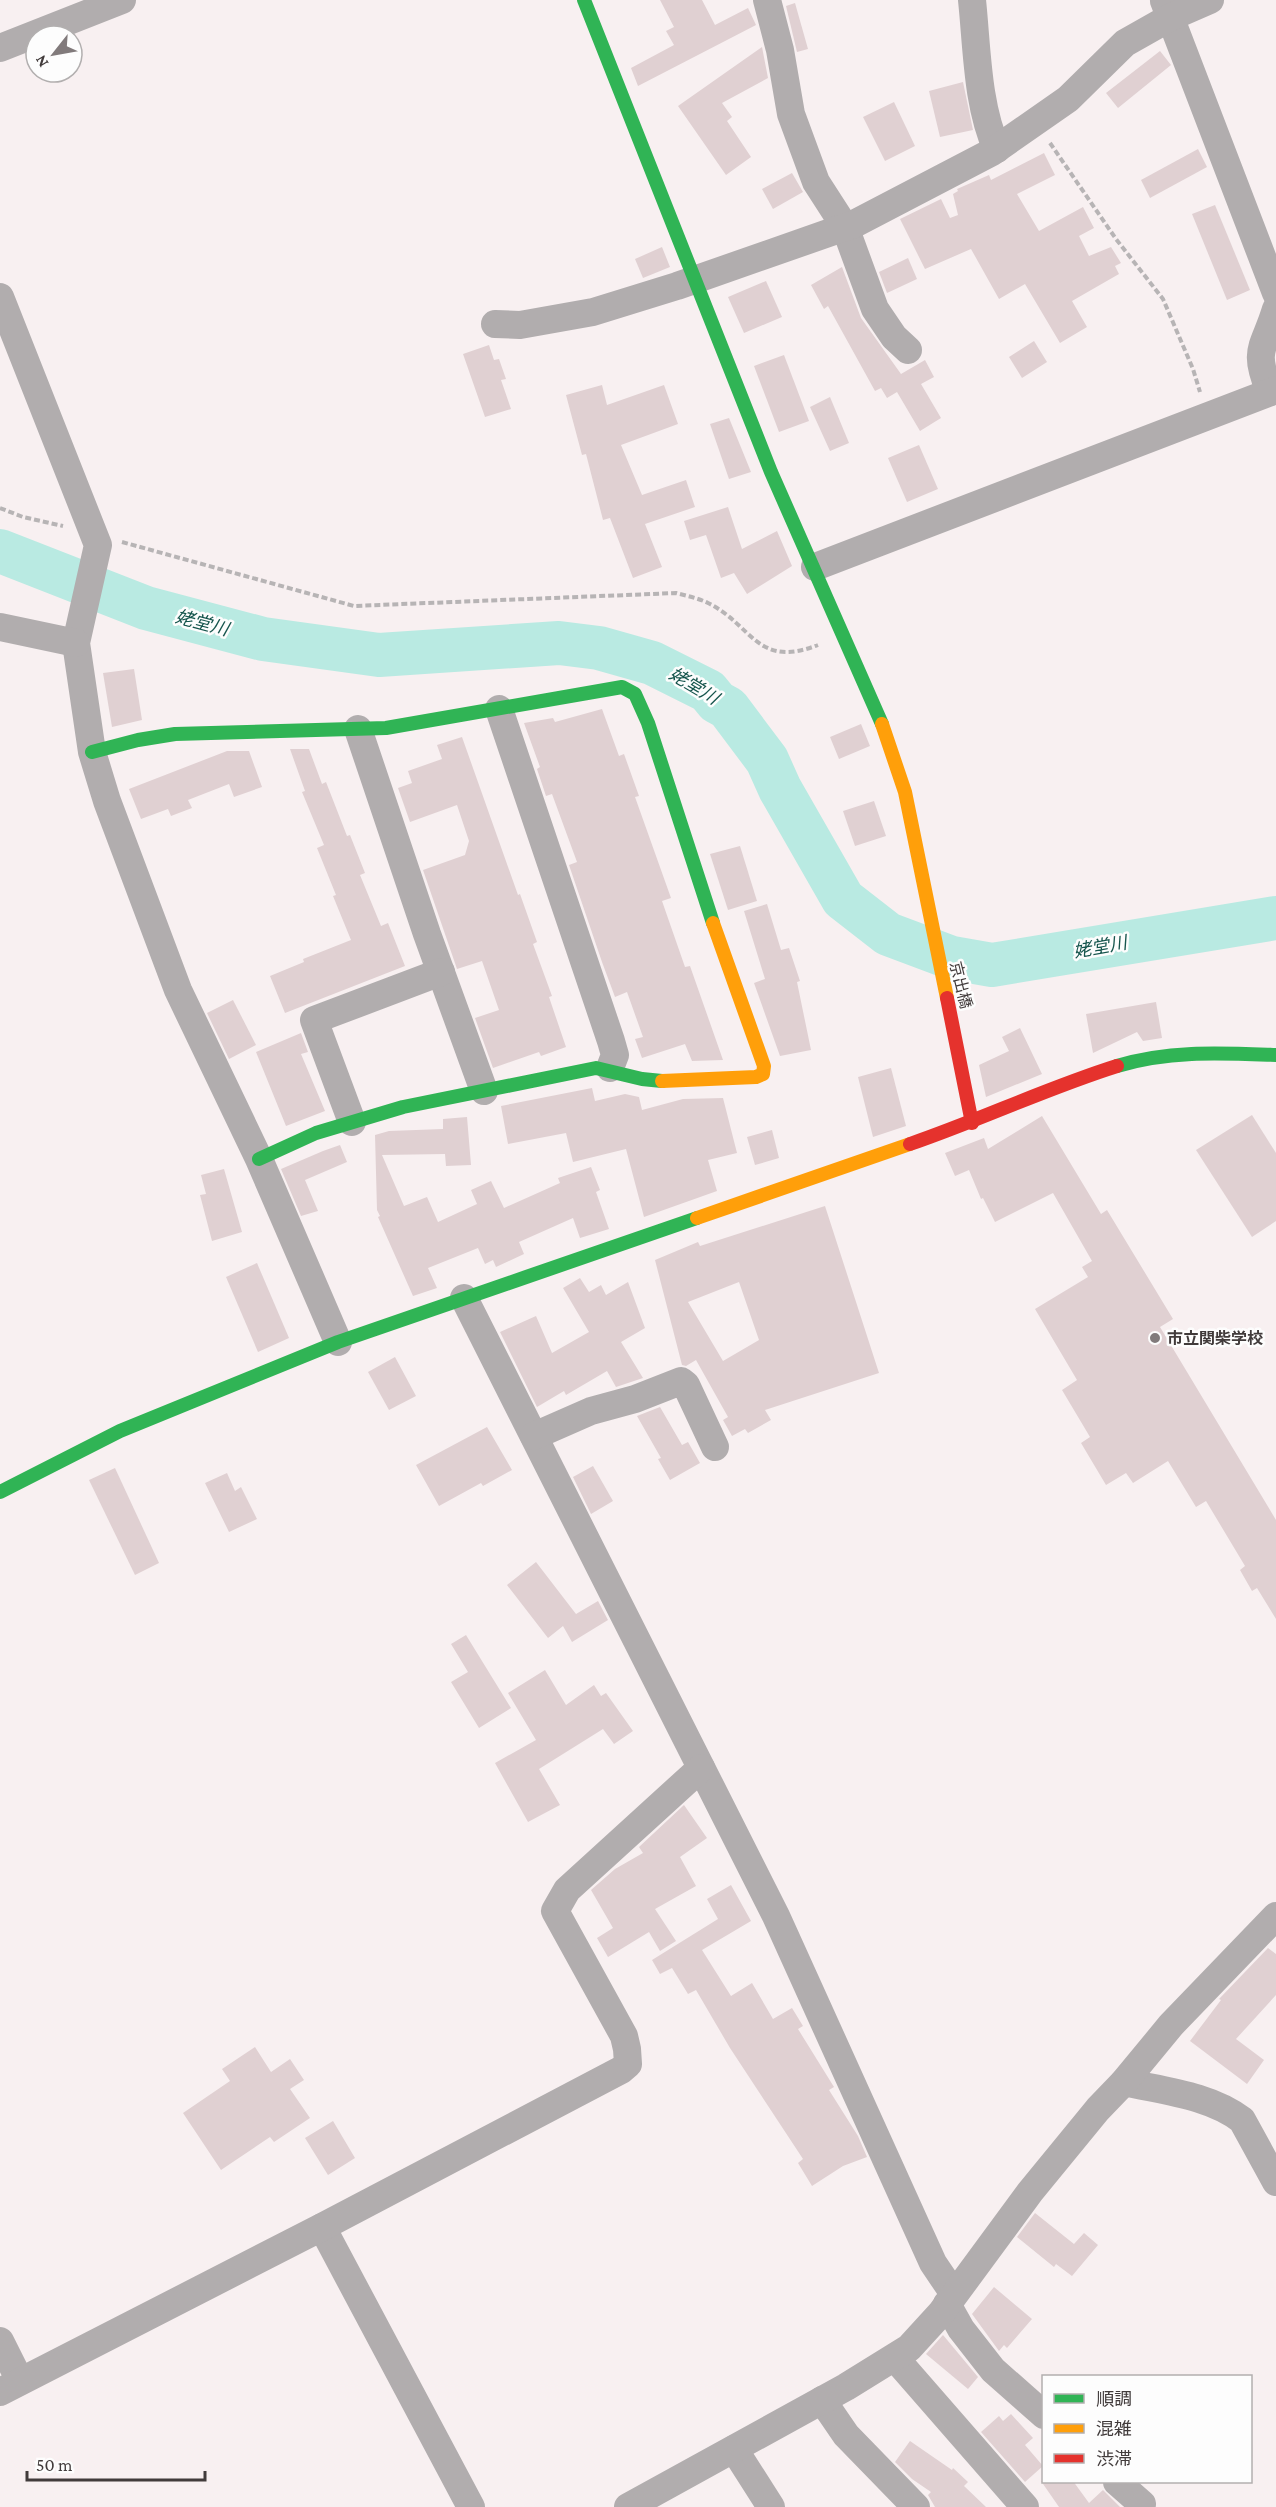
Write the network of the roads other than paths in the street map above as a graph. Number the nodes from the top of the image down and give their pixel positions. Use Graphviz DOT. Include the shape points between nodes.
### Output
graph roads {
  1 [pos="122,0"];
  2 [pos="584,0"];
  3 [pos="767,0"];
  4 [pos="972,0"];
  5 [pos="1210,0"];
  6 [pos="1168,8"];
  7 [pos="0,48"];
  8 [pos="997,148"];
  9 [pos="845,227"];
  10 [pos="696,279"];
  11 [pos="1276,293"];
  12 [pos="0,297"];
  13 [pos="1276,309"];
  14 [pos="495,324"];
  15 [pos="908,350"];
  16 [pos="1273,391"];
  17 [pos="815,567"];
  18 [pos="6,634"];
  19 [pos="78,636"];
  20 [pos="499,709"];
  21 [pos="358,729"];
  22 [pos="92,752"];
  23 [pos="441,972"];
  24 [pos="1276,1055"];
  25 [pos="610,1068"];
  26 [pos="484,1091"];
  27 [pos="352,1122"];
  28 [pos="972,1123"];
  29 [pos="259,1159"];
  30 [pos="464,1298"];
  31 [pos="338,1342"];
  32 [pos="534,1436"];
  33 [pos="715,1447"];
  34 [pos="0,1492"];
  35 [pos="701,1768"];
  36 [pos="1276,1916"];
  37 [pos="1124,2082"];
  38 [pos="1276,2182"];
  39 [pos="322,2227"];
  40 [pos="950,2299"];
  41 [pos="0,2342"];
  42 [pos="895,2358"];
  43 [pos="10,2386"];
  44 [pos="822,2400"];
  45 [pos="1042,2413"];
  46 [pos="734,2449"];
  47 [pos="1119,2483"];
  48 [pos="1142,2504"];
  49 [pos="471,2507"];
  50 [pos="628,2507"];
  51 [pos="771,2507"];
  52 [pos="916,2507"];
  53 [pos="1025,2507"];
  1 -- 7 [label="street"];
  2 -- 10 [label="street, 京出橋"];
  3 -- 9 [label="street" via="791,114 816,182"];
  4 -- 8 [label="street" via="983,102 988,130"];
  5 -- 6 [label="street"];
  6 -- 8 [label="street" via="1125,43 1068,99"];
  6 -- 11 [label="street"];
  8 -- 9 [label="street"];
  9 -- 10 [label="street"];
  9 -- 15 [label="street" via="875,309"];
  10 -- 14 [label="street" via="593,312 520,325"];
  10 -- 17 [label="street, 京出橋" via="771,472"];
  12 -- 19 [label="street" via="96,539"];
  13 -- 16 [label="street" via="1259,351 1260,368"];
  16 -- 17 [label="street"];
  17 -- 28 [label="street, 京出橋" via="889,739 905,792"];
  18 -- 19 [label="street"];
  19 -- 22 [label="street"];
  20 -- 21 [label="street"];
  20 -- 25 [label="street" via="611,1041 615,1055"];
  20 -- 25 [label="street" via="622,687 635,694 764,1066 763,1074 756,1077 697,1080 648,1080"];
  21 -- 22 [label="street" via="175,734"];
  21 -- 23 [label="street"];
  22 -- 29 [label="street" via="178,990"];
  23 -- 26 [label="street"];
  23 -- 27 [label="street" via="314,1020"];
  24 -- 28 [label="street" via="1201,1052 1124,1064"];
  25 -- 26 [label="street"];
  26 -- 27 [label="street"];
  27 -- 29 [label="street" via="316,1133"];
  28 -- 30 [label="street"];
  29 -- 31 [label="street"];
  30 -- 31 [label="street"];
  30 -- 32 [label="street"];
  31 -- 34 [label="street" via="120,1431"];
  32 -- 33 [label="street" via="591,1411 681,1381"];
  32 -- 35 [label="street"];
  35 -- 39 [label="street" via="567,1890 555,1911 624,2036 628,2064"];
  35 -- 40 [label="street" via="776,1916"];
  36 -- 37 [label="street" via="1171,2025"];
  37 -- 38 [label="street" via="1218,2104 1232,2113 1242,2120"];
  37 -- 40 [label="street" via="1030,2192"];
  39 -- 43 [label="street"];
  39 -- 49 [label="street"];
  40 -- 42 [label="street" via="921,2337"];
  40 -- 45 [label="street" via="961,2329 993,2370"];
  41 -- 43 [label="street"];
  42 -- 44 [label="street"];
  42 -- 53 [label="street"];
  44 -- 46 [label="street"];
  44 -- 52 [label="street" via="846,2435"];
  46 -- 50 [label="street"];
  46 -- 51 [label="street"];
  47 -- 48 [label="street"];
}
